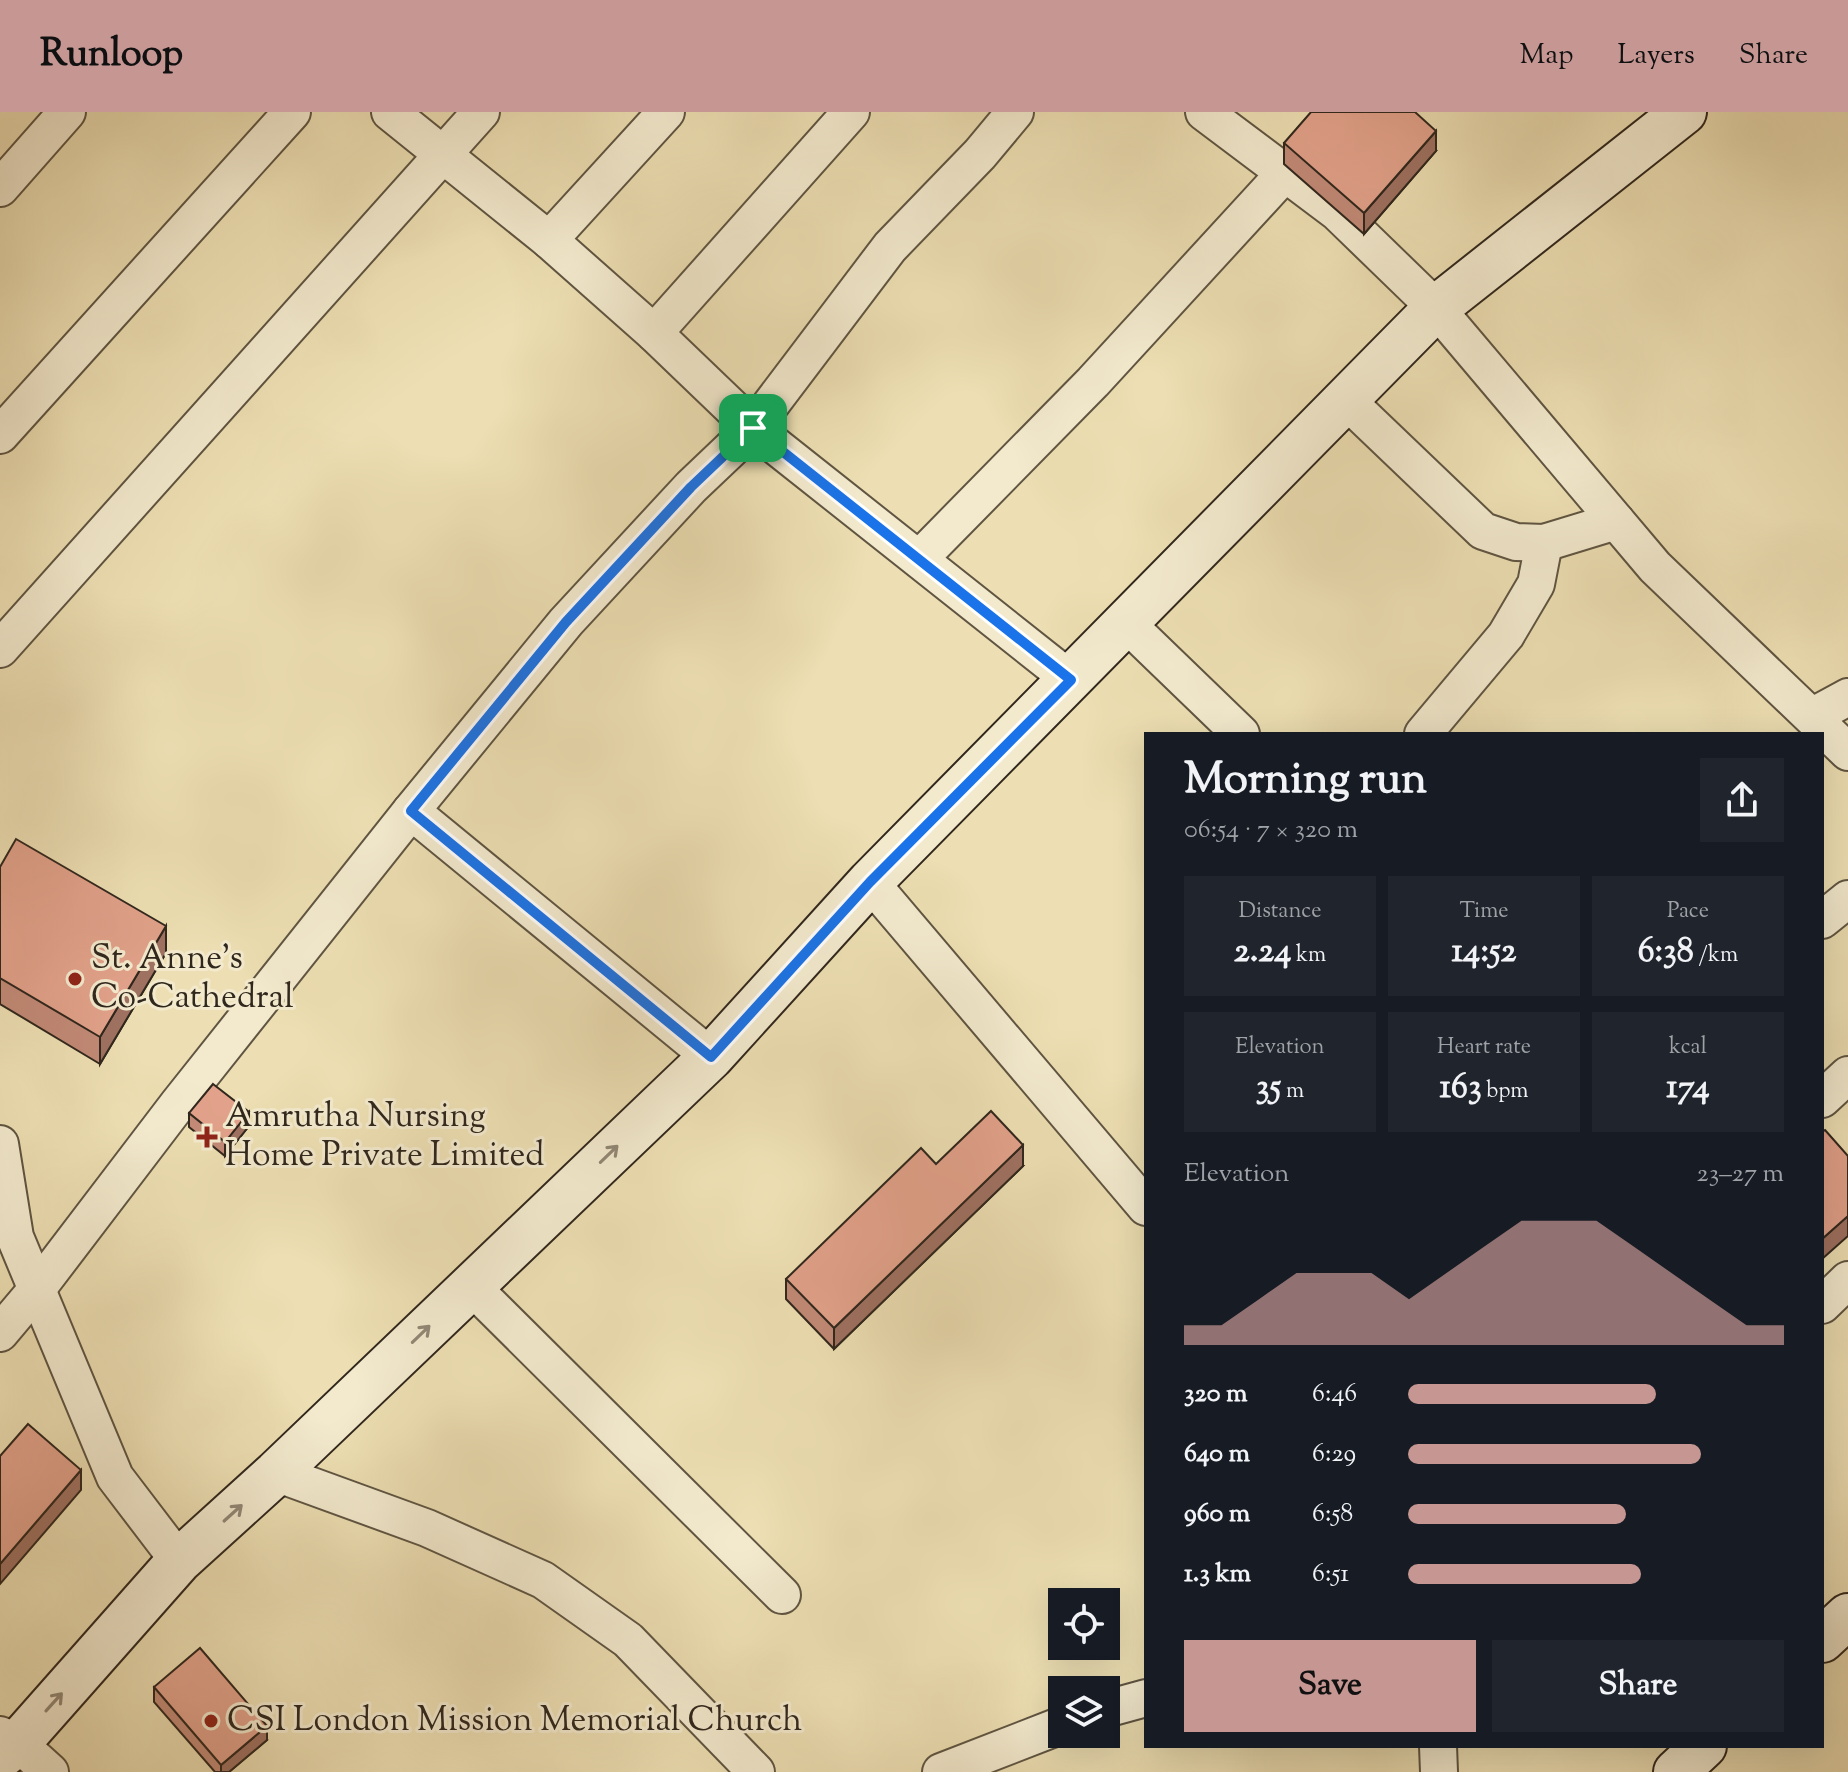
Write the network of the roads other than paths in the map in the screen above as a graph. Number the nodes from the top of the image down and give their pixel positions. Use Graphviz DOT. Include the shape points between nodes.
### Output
graph roads {
  1 [pos="67,112"];
  2 [pos="292,112"];
  3 [pos="390,112"];
  4 [pos="481,112"];
  5 [pos="666,112"];
  6 [pos="851,112"];
  7 [pos="1015,112"];
  8 [pos="1204,112"];
  9 [pos="1684,112"];
  10 [pos="441,155"];
  11 [pos="1285,173"];
  12 [pos="0,188"];
  13 [pos="549,240"];
  14 [pos="1436,308"];
  15 [pos="654,333"];
  16 [pos="1346,400"];
  17 [pos="753,428"];
  18 [pos="0,435"];
  19 [pos="1616,521"];
  20 [pos="1544,543"];
  21 [pos="919,559"];
  22 [pos="1126,623"];
  23 [pos="0,649"];
  24 [pos="1071,680"];
  25 [pos="1848,697"];
  26 [pos="1813,716"];
  27 [pos="1239,732"];
  28 [pos="1425,732"];
  29 [pos="1848,752"];
  30 [pos="411,811"];
  31 [pos="870,882"];
  32 [pos="1848,899"];
  33 [pos="1824,918"];
  34 [pos="711,1057"];
  35 [pos="1848,1075"];
  36 [pos="1824,1097"];
  37 [pos="0,1144"];
  38 [pos="1144,1205"];
  39 [pos="1848,1280"];
  40 [pos="471,1286"];
  41 [pos="37,1289"];
  42 [pos="1824,1303"];
  43 [pos="0,1333"];
  44 [pos="276,1473"];
  45 [pos="179,1561"];
  46 [pos="782,1595"];
  47 [pos="1848,1616"];
  48 [pos="1824,1638"];
  49 [pos="1144,1698"];
  50 [pos="1120,1703"];
  51 [pos="1048,1730"];
  52 [pos="6,1745"];
  53 [pos="1438,1748"];
  54 [pos="1702,1748"];
  55 [pos="50,1772"];
  56 [pos="756,1772"];
  57 [pos="941,1772"];
  58 [pos="1439,1772"];
  59 [pos="1676,1772"];
  1 -- 12 [label="street"];
  2 -- 18 [label="street"];
  3 -- 10 [label="street"];
  4 -- 10 [label="street"];
  5 -- 13 [label="street"];
  6 -- 15 [label="street"];
  7 -- 17 [label="street" via="890,247"];
  8 -- 11 [label="street"];
  9 -- 14 [label="main road"];
  10 -- 13 [label="street"];
  10 -- 23 [label="street"];
  11 -- 14 [label="street" via="1337,212"];
  11 -- 21 [label="street" via="1093,382"];
  13 -- 15 [label="street"];
  14 -- 16 [label="main road"];
  14 -- 19 [label="street"];
  15 -- 17 [label="street"];
  16 -- 20 [label="street" via="1483,531 1516,542"];
  16 -- 22 [label="main road"];
  17 -- 21 [label="street"];
  17 -- 30 [label="street" via="566,622"];
  19 -- 20 [label="street"];
  19 -- 26 [label="street" via="1655,567"];
  20 -- 28 [label="street" via="1536,584 1506,635"];
  21 -- 24 [label="street"];
  22 -- 24 [label="main road"];
  22 -- 27 [label="street"];
  24 -- 31 [label="main road"];
  25 -- 26 [label="street"];
  26 -- 29 [label="street"];
  30 -- 34 [label="street"];
  30 -- 41 [label="street"];
  31 -- 34 [label="main road"];
  31 -- 38 [label="street"];
  32 -- 33 [label="street"];
  40 -- 34 [label="main road, one-way"];
  35 -- 36 [label="street"];
  37 -- 41 [label="street" via="15,1237"];
  39 -- 42 [label="street"];
  44 -- 40 [label="main road, one-way"];
  40 -- 46 [label="street"];
  41 -- 43 [label="street"];
  41 -- 45 [label="street" via="115,1477"];
  45 -- 44 [label="main road, one-way"];
  44 -- 56 [label="street" via="427,1528 543,1580 628,1640"];
  52 -- 45 [label="main road, one-way"];
  47 -- 48 [label="main road"];
  49 -- 50 [label="street"];
  51 -- 57 [label="street"];
  52 -- 55 [label="street"];
  53 -- 58 [label="street"];
  54 -- 59 [label="main road"];
}
